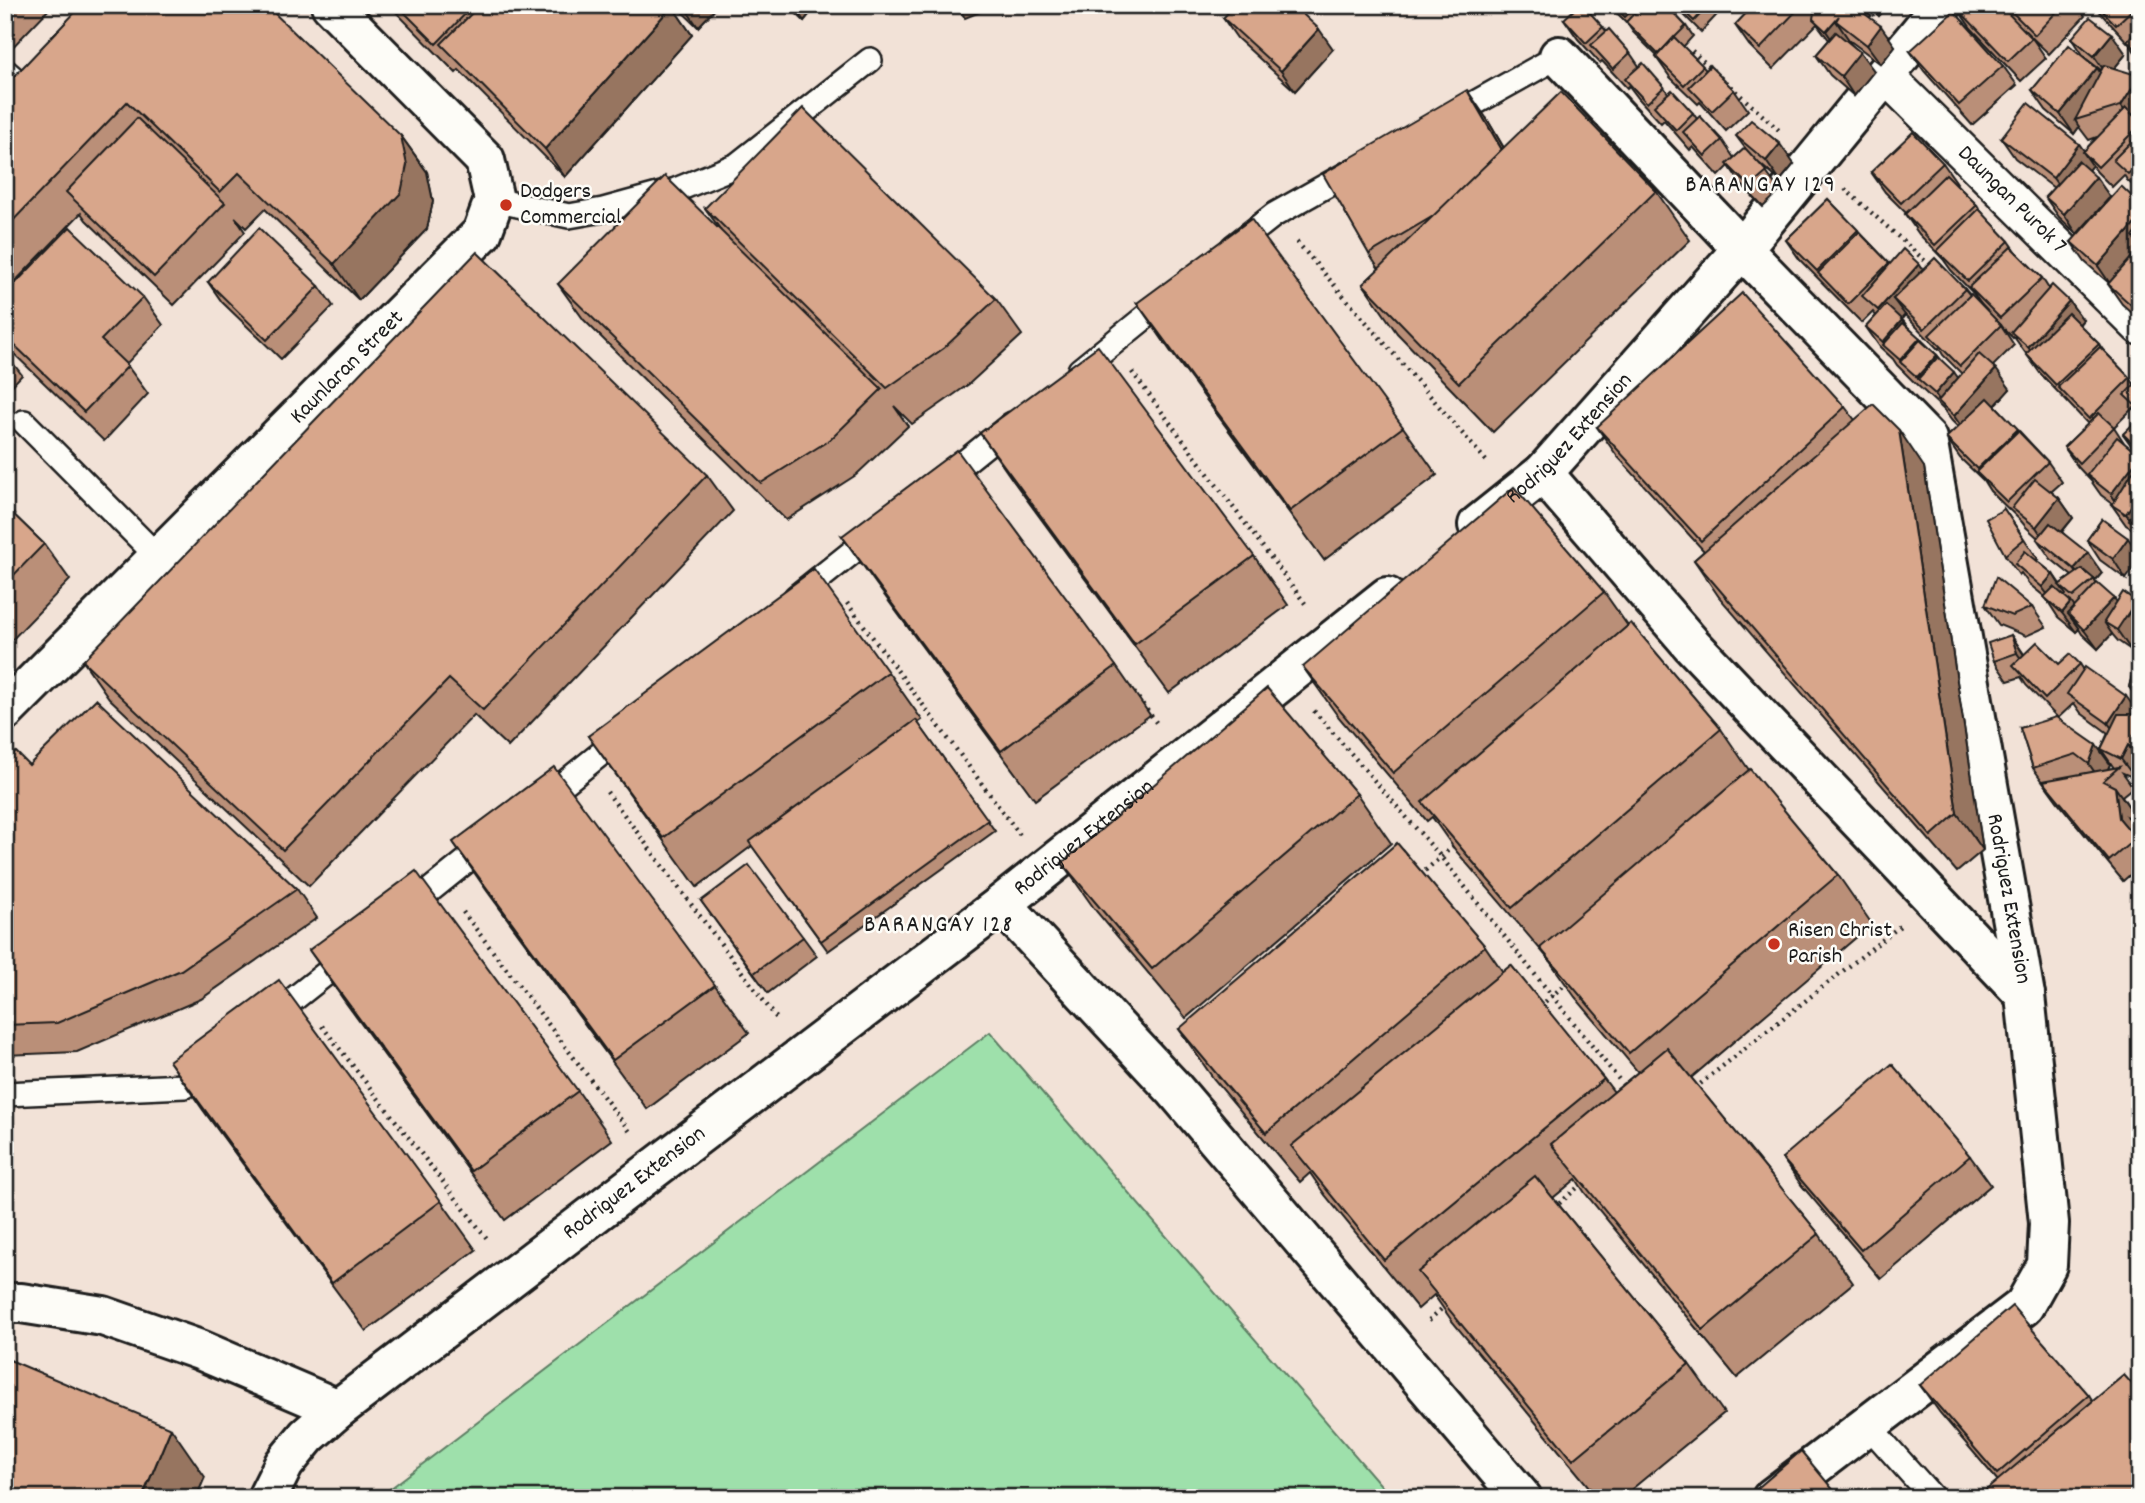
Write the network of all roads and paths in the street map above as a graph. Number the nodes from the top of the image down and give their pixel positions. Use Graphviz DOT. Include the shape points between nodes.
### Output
graph roads {
  1 [pos="331,5"];
  2 [pos="1942,5"];
  3 [pos="1559,56"];
  4 [pos="870,60"];
  5 [pos="37,66"];
  6 [pos="1885,75"];
  7 [pos="10,84"];
  8 [pos="1428,129"];
  9 [pos="1369,162"];
  10 [pos="494,200"];
  11 [pos="1274,215"];
  12 [pos="1748,242"];
  13 [pos="1219,258"];
  14 [pos="1186,284"];
  15 [pos="2140,327"];
  16 [pos="1132,372"];
  17 [pos="1067,380"];
  18 [pos="1034,407"];
  19 [pos="24,422"];
  20 [pos="1530,484"];
  21 [pos="925,494"];
  22 [pos="892,520"];
  23 [pos="1451,546"];
  24 [pos="158,557"];
  25 [pos="1419,572"];
  26 [pos="840,594"];
  27 [pos="784,607"];
  28 [pos="1333,640"];
  29 [pos="1286,678"];
  30 [pos="1127,683"];
  31 [pos="5,711"];
  32 [pos="642,720"];
  33 [pos="1184,759"];
  34 [pos="603,786"];
  35 [pos="1461,840"];
  36 [pos="1440,857"];
  37 [pos="1045,869"];
  38 [pos="1420,875"];
  39 [pos="1934,900"];
  40 [pos="1002,904"];
  41 [pos="463,912"];
  42 [pos="392,921"];
  43 [pos="370,938"];
  44 [pos="1573,977"];
  45 [pos="2025,995"];
  46 [pos="1552,996"];
  47 [pos="1531,1014"];
  48 [pos="321,1026"];
  49 [pos="250,1034"];
  50 [pos="229,1052"];
  51 [pos="803,1055"];
  52 [pos="1627,1090"];
  53 [pos="5,1094"];
  54 [pos="1684,1096"];
  55 [pos="657,1167"];
  56 [pos="1591,1176"];
  57 [pos="1550,1212"];
  58 [pos="515,1274"];
  59 [pos="5,1303"];
  60 [pos="1448,1303"];
  61 [pos="1397,1348"];
  62 [pos="338,1409"];
  63 [pos="1867,1424"];
  64 [pos="267,1498"];
  65 [pos="1522,1498"];
  66 [pos="1772,1498"];
  67 [pos="1933,1498"];
  1 -- 10 [label="street" via="485,160"];
  2 -- 6 [label="street, Rodriguez Extension"];
  3 -- 8 [label="lane"];
  3 -- 12 [label="street"];
  4 -- 10 [label="lane" via="737,165 676,190 569,216"];
  5 -- 7 [label="lane"];
  6 -- 12 [label="street, Rodriguez Extension"];
  6 -- 15 [label="street, Daungan Purok 7"];
  9 -- 11 [label="lane"];
  10 -- 24 [label="street, Kaunlaran Street" via="482,233"];
  11 -- 13 [label="lane"];
  11 -- 20 [label="path" via="1440,410"];
  12 -- 20 [label="street, Rodriguez Extension"];
  12 -- 45 [label="street, Rodriguez Extension" via="1927,439"];
  14 -- 17 [label="lane"];
  16 -- 28 [label="path"];
  18 -- 21 [label="lane"];
  19 -- 24 [label="lane"];
  20 -- 23 [label="street, Rodriguez Extension"];
  20 -- 39 [label="street" via="1692,645"];
  22 -- 27 [label="lane"];
  24 -- 31 [label="street, Kaunlaran Street"];
  25 -- 28 [label="street, Rodriguez Extension"];
  26 -- 37 [label="path"];
  28 -- 29 [label="street, Rodriguez Extension"];
  29 -- 33 [label="street, Rodriguez Extension"];
  29 -- 36 [label="path"];
  30 -- 33 [label="path"];
  32 -- 42 [label="lane"];
  33 -- 37 [label="street, Rodriguez Extension"];
  34 -- 51 [label="path"];
  35 -- 36 [label="path"];
  36 -- 38 [label="path"];
  36 -- 46 [label="path"];
  37 -- 40 [label="street, Rodriguez Extension"];
  39 -- 45 [label="street"];
  39 -- 54 [label="path"];
  40 -- 51 [label="street, Rodriguez Extension"];
  40 -- 61 [label="street" via="1174,1089"];
  41 -- 55 [label="path"];
  43 -- 49 [label="lane"];
  44 -- 46 [label="path"];
  45 -- 63 [label="street, Rodriguez Extension" via="2049,1223 2047,1265 2024,1306"];
  46 -- 47 [label="path"];
  46 -- 52 [label="path"];
  48 -- 58 [label="path"];
  50 -- 53 [label="lane" via="185,1086"];
  51 -- 55 [label="street, Rodriguez Extension"];
  55 -- 58 [label="street, Rodriguez Extension"];
  56 -- 57 [label="path"];
  58 -- 62 [label="street, Rodriguez Extension"];
  59 -- 62 [label="street" via="103,1316 200,1350"];
  60 -- 61 [label="path"];
  61 -- 65 [label="street"];
  62 -- 64 [label="street, Rodriguez Extension" via="284,1464"];
  63 -- 66 [label="street, Rodriguez Extension"];
  63 -- 67 [label="lane"];
}
